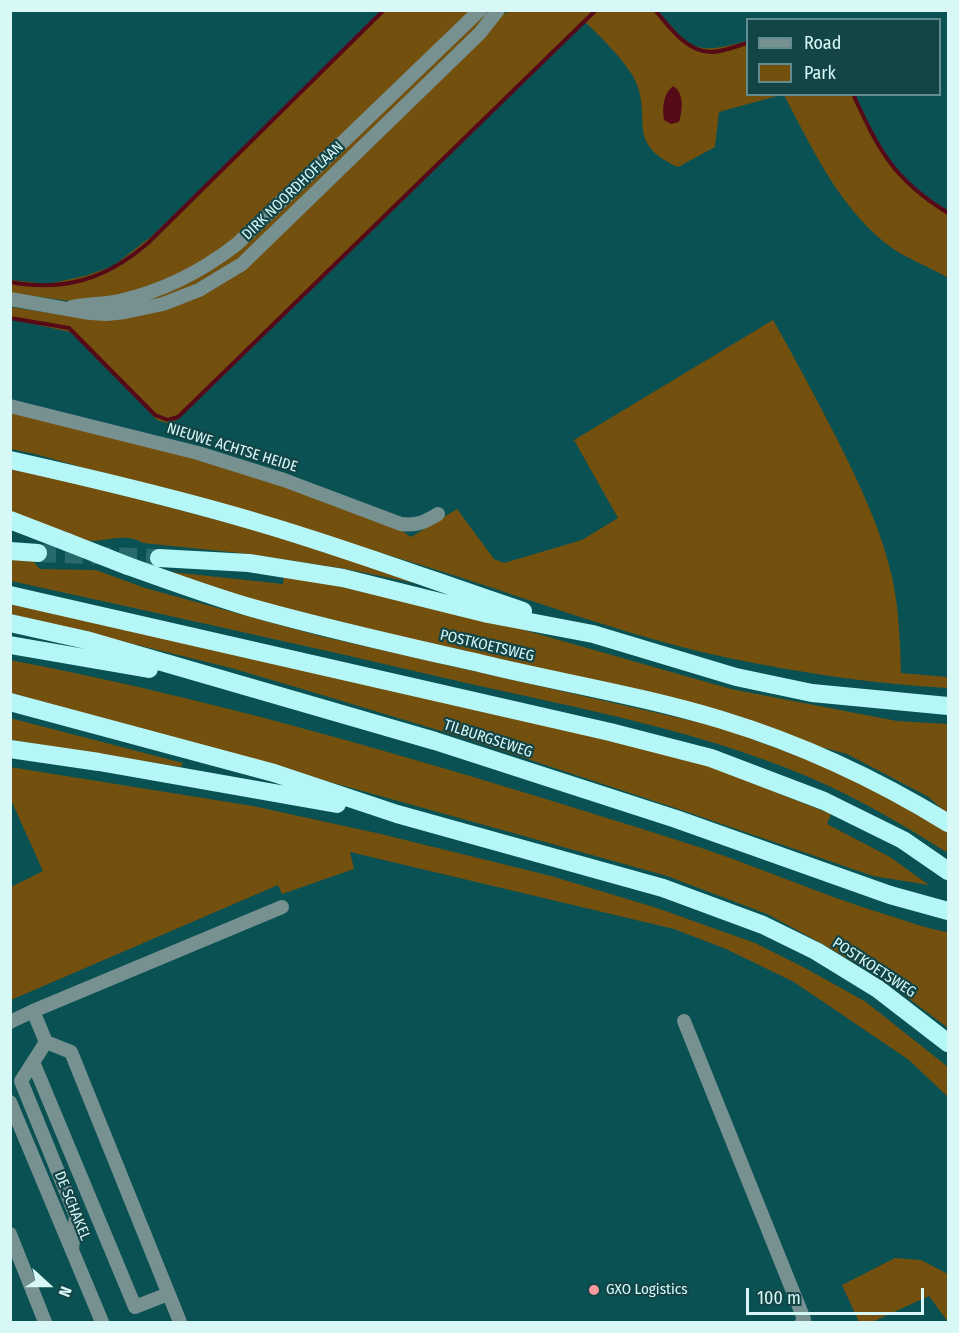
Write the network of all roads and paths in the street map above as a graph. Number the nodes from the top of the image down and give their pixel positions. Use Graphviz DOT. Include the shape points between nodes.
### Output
graph roads {
  1 [pos="480,10"];
  2 [pos="498,10"];
  3 [pos="10,299"];
  4 [pos="67,308"];
  5 [pos="10,406"];
  6 [pos="10,460"];
  7 [pos="438,514"];
  8 [pos="10,520"];
  9 [pos="10,551"];
  10 [pos="38,553"];
  11 [pos="159,558"];
  12 [pos="10,595"];
  13 [pos="10,623"];
  14 [pos="593,634"];
  15 [pos="10,645"];
  16 [pos="248,687"];
  17 [pos="10,702"];
  18 [pos="948,706"];
  19 [pos="10,749"];
  20 [pos="397,814"];
  21 [pos="948,824"];
  22 [pos="948,871"];
  23 [pos="282,907"];
  24 [pos="948,911"];
  25 [pos="33,1011"];
  26 [pos="684,1021"];
  27 [pos="10,1022"];
  28 [pos="46,1042"];
  29 [pos="948,1043"];
  30 [pos="33,1062"];
  31 [pos="10,1102"];
  32 [pos="10,1234"];
  33 [pos="72,1249"];
  34 [pos="168,1294"];
  35 [pos="45,1323"];
  36 [pos="102,1323"];
  37 [pos="180,1323"];
  38 [pos="802,1323"];
  1 -- 4 [label="street, DIRK NOORDHOFLAAN" via="215,261 175,283 139,296"];
  2 -- 4 [label="street, DIRK NOORDHOFLAAN" via="480,33 242,264 200,290 163,304 107,314"];
  3 -- 4 [label="street, DIRK NOORDHOFLAAN"];
  5 -- 7 [label="street, NIEUWE ACHTSE HEIDE" via="198,453 401,524 423,524"];
  6 -- 14 [label="highway" via="262,523"];
  8 -- 21 [label="highway, POSTKOETSWEG, bridge" via="247,606 721,720 839,764"];
  9 -- 10 [label="highway"];
  11 -- 14 [label="highway" via="249,563 343,578 488,614"];
  12 -- 22 [label="highway" via="711,758 824,801 903,840"];
  13 -- 16 [label="highway, TILBURGSEWEG" via="86,640"];
  14 -- 18 [label="highway" via="736,677 812,693"];
  15 -- 16 [label="highway"];
  16 -- 24 [label="highway, TILBURGSEWEG" via="435,741 676,819 890,895"];
  17 -- 20 [label="highway, POSTKOETSWEG" via="274,773"];
  19 -- 20 [label="highway, POSTKOETSWEG"];
  20 -- 29 [label="highway, POSTKOETSWEG" via="663,888 763,925 816,951 878,989"];
  23 -- 25 [label="street"];
  25 -- 27 [label="street"];
  25 -- 28 [label="street"];
  26 -- 38 [label="street" via="804,1319"];
  28 -- 30 [label="street"];
  28 -- 34 [label="street" via="71,1052"];
  30 -- 33 [label="street" via="21,1081 76,1216"];
  30 -- 34 [label="street" via="135,1307"];
  31 -- 33 [label="street, DE SCHAKEL"];
  32 -- 35 [label="street"];
  33 -- 36 [label="street, DE SCHAKEL"];
  34 -- 37 [label="street"];
}
